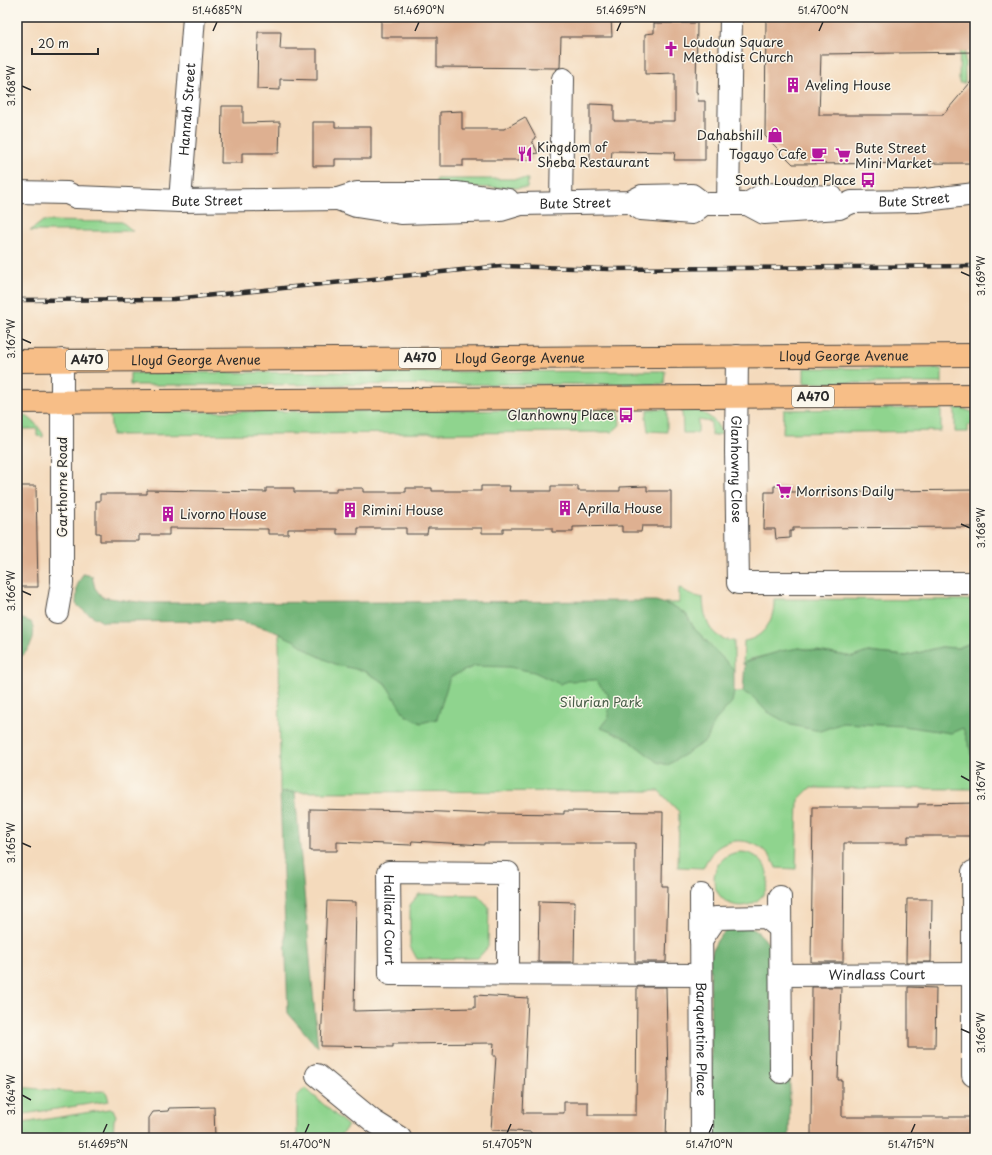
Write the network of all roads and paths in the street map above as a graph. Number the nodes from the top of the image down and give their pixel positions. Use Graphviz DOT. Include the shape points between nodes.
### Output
graph roads {
  1 [pos="194,17"];
  2 [pos="731,17"];
  3 [pos="563,79"];
  4 [pos="17,192"];
  5 [pos="975,194"];
  6 [pos="76,197"];
  7 [pos="180,201"];
  8 [pos="561,203"];
  9 [pos="737,204"];
  10 [pos="17,206"];
  11 [pos="975,355"];
  12 [pos="737,356"];
  13 [pos="62,360"];
  14 [pos="17,361"];
  15 [pos="975,395"];
  16 [pos="737,396"];
  17 [pos="62,401"];
  18 [pos="17,402"];
  19 [pos="975,583"];
  20 [pos="57,612"];
  21 [pos="973,872"];
  22 [pos="701,895"];
  23 [pos="780,897"];
  24 [pos="780,928"];
  25 [pos="701,940"];
  26 [pos="508,974"];
  27 [pos="973,974"];
  28 [pos="700,975"];
  29 [pos="781,975"];
  30 [pos="781,1072"];
  31 [pos="317,1075"];
  32 [pos="972,1075"];
  33 [pos="400,1138"];
  34 [pos="702,1138"];
  1 -- 7 [label="street, Hannah Street"];
  2 -- 9 [label="street"];
  3 -- 8 [label="street"];
  4 -- 6 [label="street, Bute Street" via="67,193"];
  5 -- 9 [label="street, Bute Street" via="917,202 852,202 841,198 764,194"];
  6 -- 7 [label="street, Bute Street"];
  6 -- 10 [label="street, Bute Street" via="65,202"];
  7 -- 8 [label="street, Bute Street" via="338,199 357,193 456,193 502,198 521,204"];
  8 -- 9 [label="street, Bute Street" via="630,202 642,196 692,195 704,204"];
  11 -- 12 [label="main road, Lloyd George Avenue / A470"];
  12 -- 13 [label="main road, Lloyd George Avenue / A470"];
  12 -- 16 [label="street, Glanhowny Close"];
  13 -- 14 [label="main road, Lloyd George Avenue / A470"];
  13 -- 17 [label="street, Garthorne Road"];
  15 -- 16 [label="main road, A470"];
  16 -- 17 [label="main road, A470"];
  16 -- 19 [label="street, Glanhowny Close" via="738,583"];
  17 -- 18 [label="main road, A470"];
  17 -- 20 [label="street, Garthorne Road" via="62,575"];
  21 -- 27 [label="street"];
  22 -- 25 [label="street, Barquentine Place"];
  23 -- 24 [label="street"];
  24 -- 25 [label="street" via="766,917 716,918"];
  24 -- 29 [label="street"];
  25 -- 28 [label="street, Barquentine Place"];
  26 -- 26 [label="street, Halliard Court" via="508,873 389,872 390,974"];
  26 -- 28 [label="street, Halliard Court"];
  27 -- 29 [label="street, Windlass Court"];
  27 -- 32 [label="street"];
  28 -- 34 [label="street, Barquentine Place"];
  29 -- 30 [label="street"];
  31 -- 33 [label="street"];
}
